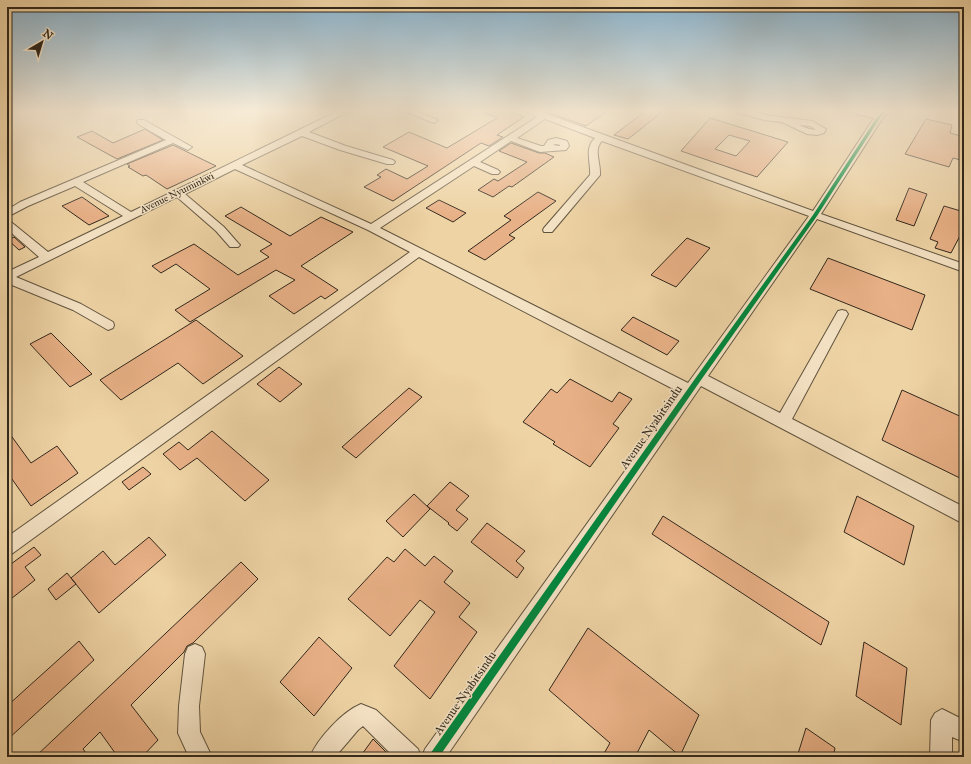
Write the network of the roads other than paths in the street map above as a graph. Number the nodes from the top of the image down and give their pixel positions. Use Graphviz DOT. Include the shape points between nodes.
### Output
graph roads {
  1 [pos="161,146"];
  2 [pos="185,146"];
  3 [pos="274,146"];
  4 [pos="337,146"];
  5 [pos="498,146"];
  6 [pos="531,146"];
  7 [pos="548,146"];
  8 [pos="593,146"];
  9 [pos="625,146"];
  10 [pos="861,146"];
  11 [pos="188,147"];
  12 [pos="390,162"];
  13 [pos="473,162"];
  14 [pos="234,165"];
  15 [pos="495,172"];
  16 [pos="76,182"];
  17 [pos="178,193"];
  18 [pos="7,214"];
  19 [pos="815,215"];
  20 [pos="130,216"];
  21 [pos="7,224"];
  22 [pos="372,228"];
  23 [pos="548,230"];
  24 [pos="234,245"];
  25 [pos="418,252"];
  26 [pos="47,257"];
  27 [pos="964,268"];
  28 [pos="7,277"];
  29 [pos="842,314"];
  30 [pos="108,325"];
  31 [pos="694,385"];
  32 [pos="784,422"];
  33 [pos="964,516"];
  34 [pos="7,547"];
  35 [pos="195,654"];
  36 [pos="964,731"];
  37 [pos="201,757"];
  38 [pos="321,757"];
  39 [pos="410,757"];
  40 [pos="433,757"];
  41 [pos="941,757"];
  1 -- 16 [label="street"];
  2 -- 11 [label="street"];
  3 -- 14 [label="street, Avenue Nyuminkwi"];
  4 -- 12 [label="street"];
  5 -- 13 [label="street"];
  6 -- 7 [label="street" via="540,149 550,148"];
  8 -- 23 [label="street" via="595,175"];
  9 -- 19 [label="street"];
  10 -- 19 [label="street, Avenue Nyabitsindu"];
  13 -- 15 [label="street"];
  13 -- 22 [label="street"];
  14 -- 17 [label="street, Avenue Nyuminkwi"];
  14 -- 22 [label="street"];
  16 -- 18 [label="street"];
  16 -- 20 [label="street"];
  17 -- 20 [label="street, Avenue Nyuminkwi"];
  17 -- 24 [label="street" via="220,229"];
  19 -- 27 [label="street"];
  19 -- 31 [label="street, Avenue Nyabitsindu"];
  20 -- 26 [label="street, Avenue Nyuminkwi"];
  21 -- 26 [label="street"];
  22 -- 25 [label="street"];
  25 -- 31 [label="street"];
  25 -- 34 [label="street"];
  26 -- 28 [label="street, Avenue Nyuminkwi"];
  28 -- 30 [label="street" via="77,307"];
  29 -- 32 [label="street"];
  31 -- 32 [label="street"];
  31 -- 40 [label="street, Avenue Nyabitsindu"];
  32 -- 33 [label="street"];
  35 -- 37 [label="street" via="189,706 189,733"];
  36 -- 41 [label="street" via="942,720"];
  38 -- 39 [label="street" via="350,722 362,716 369,717"];
}
